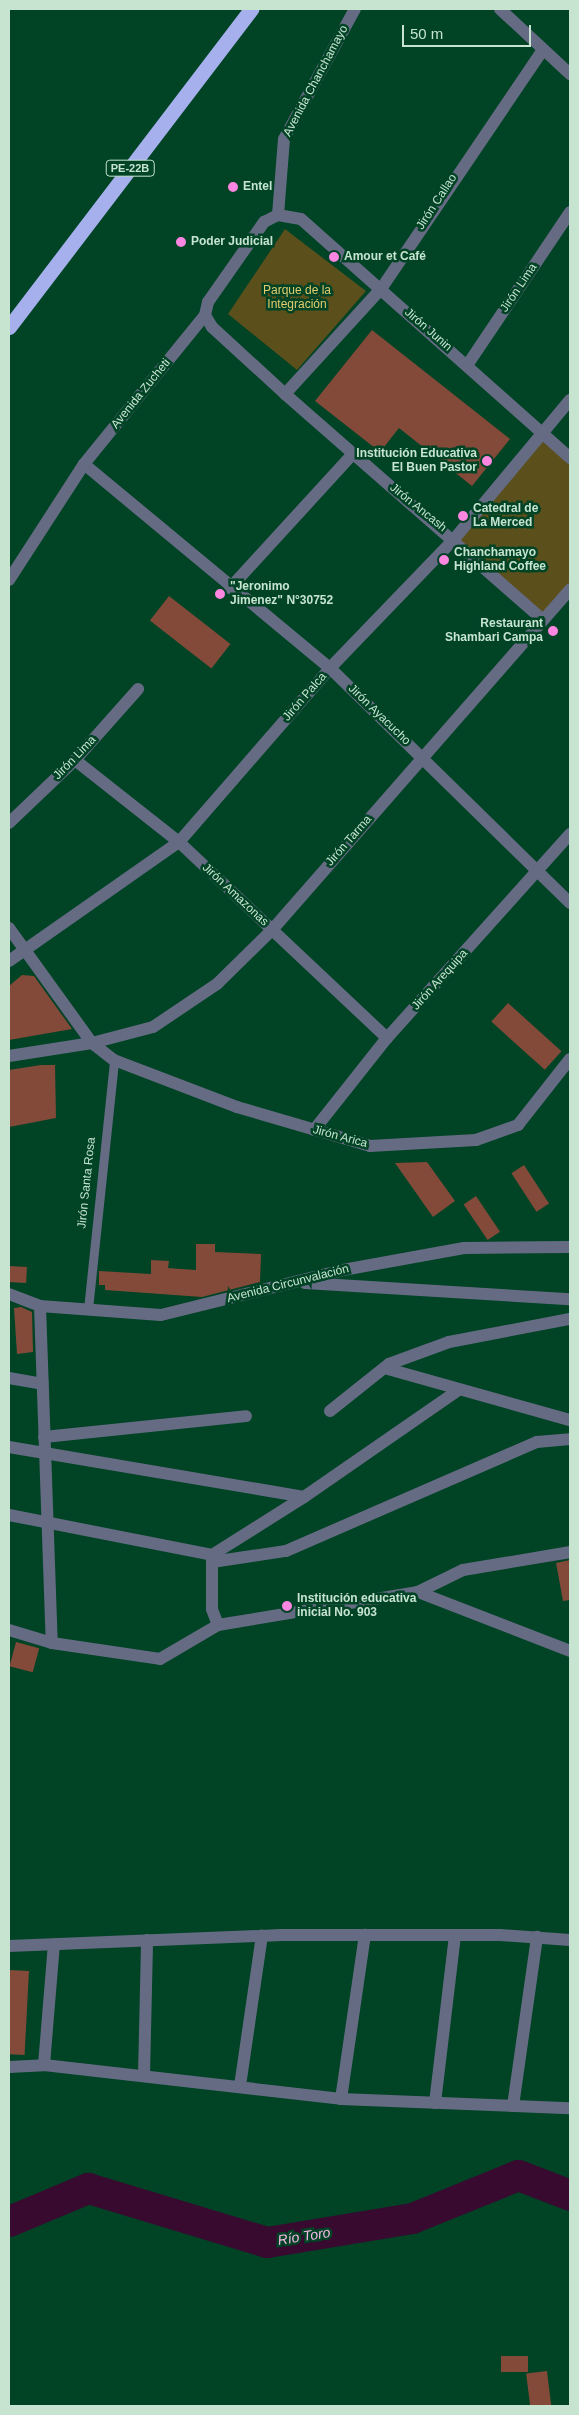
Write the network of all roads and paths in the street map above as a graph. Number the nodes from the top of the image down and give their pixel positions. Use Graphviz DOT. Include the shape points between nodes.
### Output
graph roads {
  1 [pos="252,9"];
  2 [pos="355,9"];
  3 [pos="500,9"];
  4 [pos="543,50"];
  5 [pos="570,74"];
  6 [pos="570,212"];
  7 [pos="278,216"];
  8 [pos="381,289"];
  9 [pos="205,315"];
  10 [pos="9,328"];
  11 [pos="468,364"];
  12 [pos="286,394"];
  13 [pos="570,400"];
  14 [pos="542,430"];
  15 [pos="353,454"];
  16 [pos="570,458"];
  17 [pos="84,464"];
  18 [pos="455,538"];
  19 [pos="9,580"];
  20 [pos="230,588"];
  21 [pos="570,589"];
  22 [pos="543,620"];
  23 [pos="330,668"];
  24 [pos="138,689"];
  25 [pos="422,756"];
  26 [pos="75,760"];
  27 [pos="9,823"];
  28 [pos="570,834"];
  29 [pos="179,842"];
  30 [pos="540,869"];
  31 [pos="570,902"];
  32 [pos="9,928"];
  33 [pos="272,930"];
  34 [pos="23,951"];
  35 [pos="9,961"];
  36 [pos="387,1038"];
  37 [pos="92,1043"];
  38 [pos="9,1056"];
  39 [pos="570,1059"];
  40 [pos="114,1060"];
  41 [pos="314,1130"];
  42 [pos="570,1247"];
  43 [pos="292,1282"];
  44 [pos="9,1294"];
  45 [pos="570,1299"];
  46 [pos="40,1306"];
  47 [pos="88,1309"];
  48 [pos="570,1319"];
  49 [pos="388,1368"];
  50 [pos="9,1378"];
  51 [pos="42,1384"];
  52 [pos="458,1390"];
  53 [pos="330,1411"];
  54 [pos="246,1416"];
  55 [pos="570,1420"];
  56 [pos="44,1437"];
  57 [pos="570,1439"];
  58 [pos="9,1447"];
  59 [pos="45,1455"];
  60 [pos="304,1498"];
  61 [pos="9,1515"];
  62 [pos="48,1523"];
  63 [pos="570,1552"];
  64 [pos="212,1559"];
  65 [pos="418,1592"];
  66 [pos="218,1625"];
  67 [pos="9,1630"];
  68 [pos="52,1643"];
  69 [pos="570,1651"];
  70 [pos="365,1935"];
  71 [pos="455,1935"];
  72 [pos="262,1936"];
  73 [pos="537,1937"];
  74 [pos="147,1940"];
  75 [pos="570,1940"];
  76 [pos="54,1944"];
  77 [pos="9,1946"];
  78 [pos="44,2065"];
  79 [pos="9,2067"];
  80 [pos="144,2076"];
  81 [pos="240,2086"];
  82 [pos="341,2099"];
  83 [pos="435,2103"];
  84 [pos="513,2106"];
  85 [pos="570,2108"];
  1 -- 10 [label="highway, PE-22B"];
  2 -- 7 [label="street, Avenida Chanchamayo" via="284,139"];
  3 -- 4 [label="street"];
  4 -- 5 [label="street"];
  4 -- 8 [label="street, Jirón Callao"];
  6 -- 11 [label="street, Jirón Lima"];
  7 -- 8 [label="street, Jirón Junin" via="301,220"];
  7 -- 9 [label="street, Avenida Zucheti" via="264,222 208,302"];
  8 -- 11 [label="street, Jirón Junin"];
  8 -- 12 [label="street, Jirón Callao"];
  9 -- 12 [label="street, Jirón Ancash" via="212,327"];
  9 -- 17 [label="street, Avenida Zucheti"];
  11 -- 14 [label="street, Jirón Junin"];
  12 -- 15 [label="street, Jirón Ancash"];
  13 -- 14 [label="street, Jirón Palca"];
  14 -- 16 [label="street, Jirón Junin"];
  14 -- 18 [label="street, Jirón Palca"];
  15 -- 18 [label="street, Jirón Ancash"];
  15 -- 20 [label="street"];
  17 -- 19 [label="street, Avenida Zucheti"];
  17 -- 20 [label="street, Jirón Ayacucho"];
  18 -- 22 [label="street, Jirón Ancash"];
  18 -- 23 [label="street, Jirón Palca"];
  20 -- 23 [label="street, Jirón Ayacucho"];
  21 -- 22 [label="street, Jirón Tarma"];
  22 -- 25 [label="street, Jirón Tarma"];
  23 -- 25 [label="street, Jirón Ayacucho"];
  23 -- 29 [label="street, Jirón Palca"];
  24 -- 26 [label="street, Jirón Lima"];
  25 -- 30 [label="street, Jirón Ayacucho"];
  25 -- 33 [label="street, Jirón Tarma"];
  26 -- 27 [label="street, Jirón Lima"];
  26 -- 29 [label="street, Jirón Amazonas"];
  28 -- 30 [label="street, Jirón Arequipa"];
  29 -- 33 [label="street, Jirón Amazonas"];
  29 -- 34 [label="street, Jirón Palca"];
  30 -- 31 [label="street, Jirón Ayacucho"];
  30 -- 36 [label="street, Jirón Arequipa"];
  32 -- 34 [label="street, Jirón Arica"];
  33 -- 36 [label="street, Jirón Amazonas"];
  33 -- 37 [label="street, Jirón Tarma" via="218,984 153,1027"];
  34 -- 35 [label="street, Jirón Palca"];
  34 -- 37 [label="street, Jirón Arica"];
  36 -- 41 [label="street, Jirón Arequipa"];
  37 -- 38 [label="street, Jirón Tarma"];
  37 -- 40 [label="street, Jirón Arica"];
  39 -- 41 [label="street, Jirón Arica" via="518,1125 476,1140 370,1146"];
  40 -- 41 [label="street, Jirón Arica" via="237,1107"];
  40 -- 47 [label="lane, Jirón Santa Rosa"];
  42 -- 43 [label="street, Avenida Circunvalación" via="464,1248"];
  43 -- 45 [label="street"];
  43 -- 47 [label="street, Avenida Circunvalación" via="161,1315"];
  44 -- 46 [label="street, Avenida Circunvalación"];
  46 -- 47 [label="street, Avenida Circunvalación"];
  46 -- 51 [label="street"];
  48 -- 49 [label="street" via="449,1342 389,1364"];
  49 -- 52 [label="street"];
  49 -- 53 [label="street"];
  50 -- 51 [label="street"];
  51 -- 56 [label="street"];
  52 -- 55 [label="street"];
  52 -- 60 [label="street"];
  54 -- 56 [label="street"];
  56 -- 59 [label="street"];
  57 -- 64 [label="street" via="537,1442 286,1551"];
  58 -- 59 [label="street"];
  59 -- 60 [label="street"];
  59 -- 62 [label="street"];
  60 -- 64 [label="street"];
  61 -- 62 [label="street"];
  62 -- 64 [label="street"];
  62 -- 68 [label="street"];
  63 -- 65 [label="street" via="463,1570"];
  64 -- 66 [label="street" via="212,1609"];
  65 -- 66 [label="street"];
  65 -- 69 [label="street"];
  66 -- 68 [label="street" via="160,1659"];
  67 -- 68 [label="street"];
  70 -- 71 [label="street"];
  70 -- 72 [label="street"];
  70 -- 82 [label="street"];
  71 -- 73 [label="street"];
  71 -- 83 [label="street"];
  72 -- 74 [label="street"];
  72 -- 81 [label="street"];
  73 -- 75 [label="street"];
  73 -- 84 [label="street"];
  74 -- 76 [label="street"];
  74 -- 80 [label="street"];
  76 -- 77 [label="street"];
  76 -- 78 [label="street"];
  78 -- 79 [label="street"];
  78 -- 80 [label="street"];
  80 -- 81 [label="street"];
  81 -- 82 [label="street"];
  82 -- 83 [label="street"];
  83 -- 84 [label="street"];
  84 -- 85 [label="street"];
}
